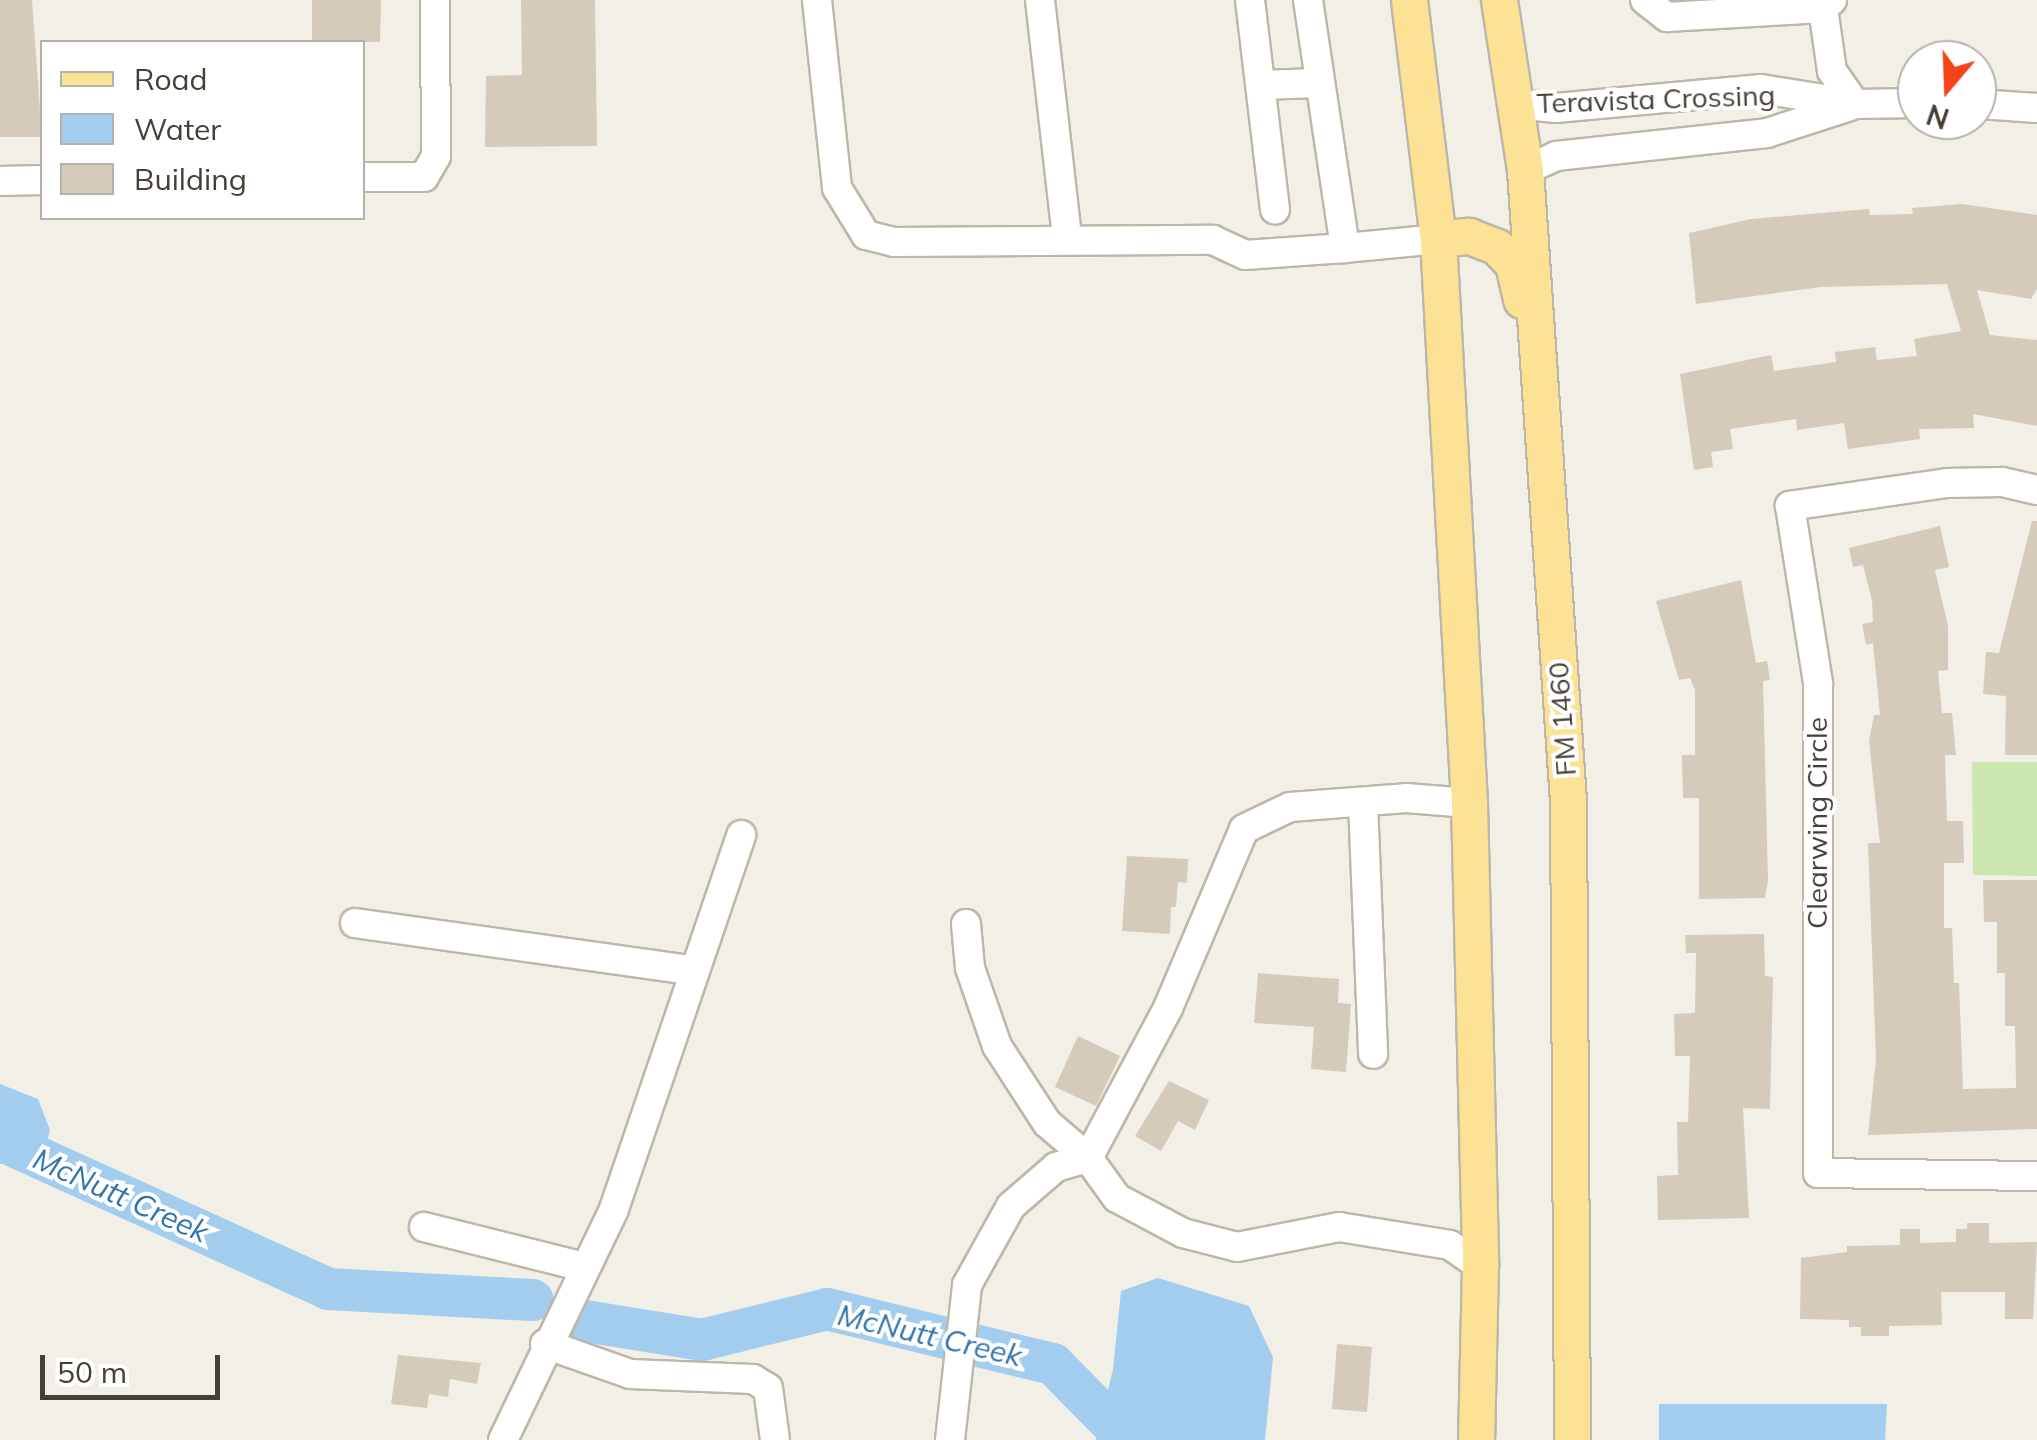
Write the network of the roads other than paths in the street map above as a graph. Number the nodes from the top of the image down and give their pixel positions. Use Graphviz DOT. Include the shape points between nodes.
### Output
graph roads {
  1 [pos="435,0"];
  2 [pos="817,0"];
  3 [pos="1040,0"];
  4 [pos="1250,0"];
  5 [pos="1308,0"];
  6 [pos="1409,0"];
  7 [pos="1499,0"];
  8 [pos="1516,0"];
  9 [pos="1645,0"];
  10 [pos="1820,4"];
  11 [pos="1509,60"];
  12 [pos="1319,83"];
  13 [pos="1260,84"];
  14 [pos="1516,104"];
  15 [pos="1855,104"];
  16 [pos="1897,104"];
  17 [pos="1997,105"];
  18 [pos="2037,108"];
  19 [pos="1525,170"];
  20 [pos="365,178"];
  21 [pos="0,180"];
  22 [pos="40,180"];
  23 [pos="1275,210"];
  24 [pos="1067,236"];
  25 [pos="1438,239"];
  26 [pos="1344,248"];
  27 [pos="1539,384"];
  28 [pos="2037,490"];
  29 [pos="1363,802"];
  30 [pos="1469,803"];
  31 [pos="742,835"];
  32 [pos="354,922"];
  33 [pos="966,924"];
  34 [pos="695,971"];
  35 [pos="1373,1054"];
  36 [pos="1088,1158"];
  37 [pos="2037,1176"];
  38 [pos="424,1228"];
  39 [pos="1480,1266"];
  40 [pos="584,1267"];
  41 [pos="545,1344"];
  42 [pos="503,1440"];
  43 [pos="775,1440"];
  44 [pos="950,1440"];
  45 [pos="1476,1440"];
  46 [pos="1572,1440"];
  1 -- 20 [label="street" via="436,156 424,177"];
  2 -- 24 [label="street" via="836,188 866,234 894,242"];
  3 -- 24 [label="street"];
  4 -- 13 [label="street"];
  5 -- 12 [label="street"];
  6 -- 25 [label="main road"];
  7 -- 11 [label="main road, FM 1460 / FM 1460"];
  8 -- 11 [label="street"];
  9 -- 10 [label="street" via="1667,17"];
  10 -- 15 [label="street" via="1834,81"];
  11 -- 14 [label="main road, FM 1460 / FM 1460"];
  12 -- 13 [label="street"];
  12 -- 26 [label="street"];
  13 -- 23 [label="street"];
  14 -- 15 [label="street, Teravista Crossing" via="1556,108 1761,89"];
  14 -- 19 [label="main road, FM 1460 / FM 1460"];
  15 -- 16 [label="street, Teravista Crossing"];
  15 -- 19 [label="street, Teravista Crossing" via="1767,133 1556,156"];
  17 -- 18 [label="street"];
  19 -- 27 [label="main road, FM 1460 / FM 1460"];
  21 -- 22 [label="street"];
  24 -- 26 [label="street" via="1213,240 1245,255"];
  25 -- 26 [label="street"];
  25 -- 27 [label="main road" via="1469,236 1497,247 1513,264"];
  25 -- 30 [label="main road"];
  27 -- 46 [label="main road, FM 1460 / FM 1460" via="1568,800"];
  28 -- 37 [label="street, Clearwing Circle" via="2002,482 1947,483 1790,506 1818,683 1818,1173"];
  29 -- 30 [label="street"];
  29 -- 35 [label="street"];
  29 -- 36 [label="street" via="1290,807 1244,830 1168,1008"];
  30 -- 39 [label="main road"];
  31 -- 34 [label="street"];
  32 -- 34 [label="street"];
  33 -- 36 [label="street" via="970,968 997,1046 1047,1123"];
  34 -- 40 [label="street" via="614,1209"];
  36 -- 39 [label="street" via="1117,1198 1184,1233 1237,1247 1339,1227 1450,1245"];
  36 -- 44 [label="street" via="1056,1166 1011,1206 967,1285 957,1329"];
  38 -- 40 [label="street"];
  39 -- 45 [label="main road"];
  40 -- 41 [label="street"];
  41 -- 42 [label="street"];
  41 -- 43 [label="street" via="630,1374 752,1379 768,1388"];
}
